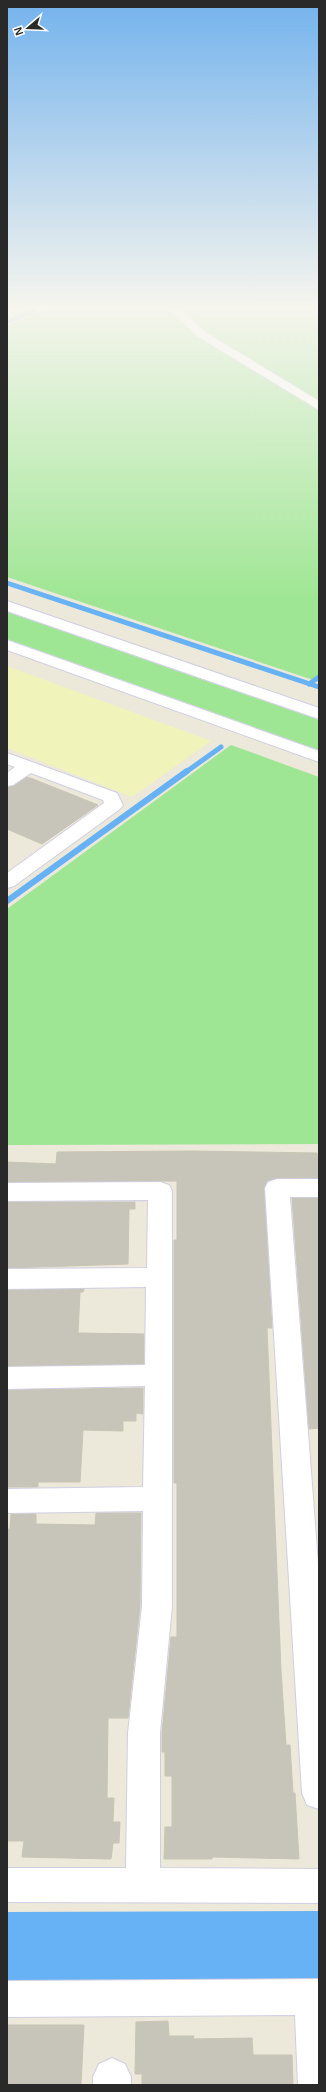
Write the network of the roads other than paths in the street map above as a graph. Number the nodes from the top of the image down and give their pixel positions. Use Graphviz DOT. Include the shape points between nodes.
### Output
graph roads {
  1 [pos="7,606"];
  2 [pos="7,645"];
  3 [pos="319,714"];
  4 [pos="319,757"];
  5 [pos="7,758"];
  6 [pos="29,766"];
  7 [pos="7,781"];
  8 [pos="7,882"];
  9 [pos="319,1188"];
  10 [pos="7,1192"];
  11 [pos="160,1277"];
  12 [pos="7,1279"];
  13 [pos="159,1375"];
  14 [pos="7,1378"];
  15 [pos="159,1499"];
  16 [pos="7,1501"];
  17 [pos="319,1793"];
  18 [pos="7,1885"];
  19 [pos="143,1886"];
  20 [pos="319,1886"];
  21 [pos="315,1997"];
  22 [pos="7,1999"];
  23 [pos="317,2085"];
  1 -- 3 [label="street"];
  2 -- 4 [label="street"];
  5 -- 6 [label="street"];
  6 -- 7 [label="street"];
  6 -- 8 [label="street" via="111,797 114,806"];
  9 -- 17 [label="street" via="277,1188"];
  10 -- 11 [label="street" via="160,1191"];
  11 -- 12 [label="street"];
  11 -- 13 [label="street"];
  13 -- 14 [label="street"];
  13 -- 15 [label="street"];
  15 -- 16 [label="street"];
  15 -- 19 [label="street" via="157,1606 144,1733"];
  18 -- 19 [label="street"];
  19 -- 20 [label="street"];
  21 -- 22 [label="street"];
  21 -- 23 [label="street"];
}
